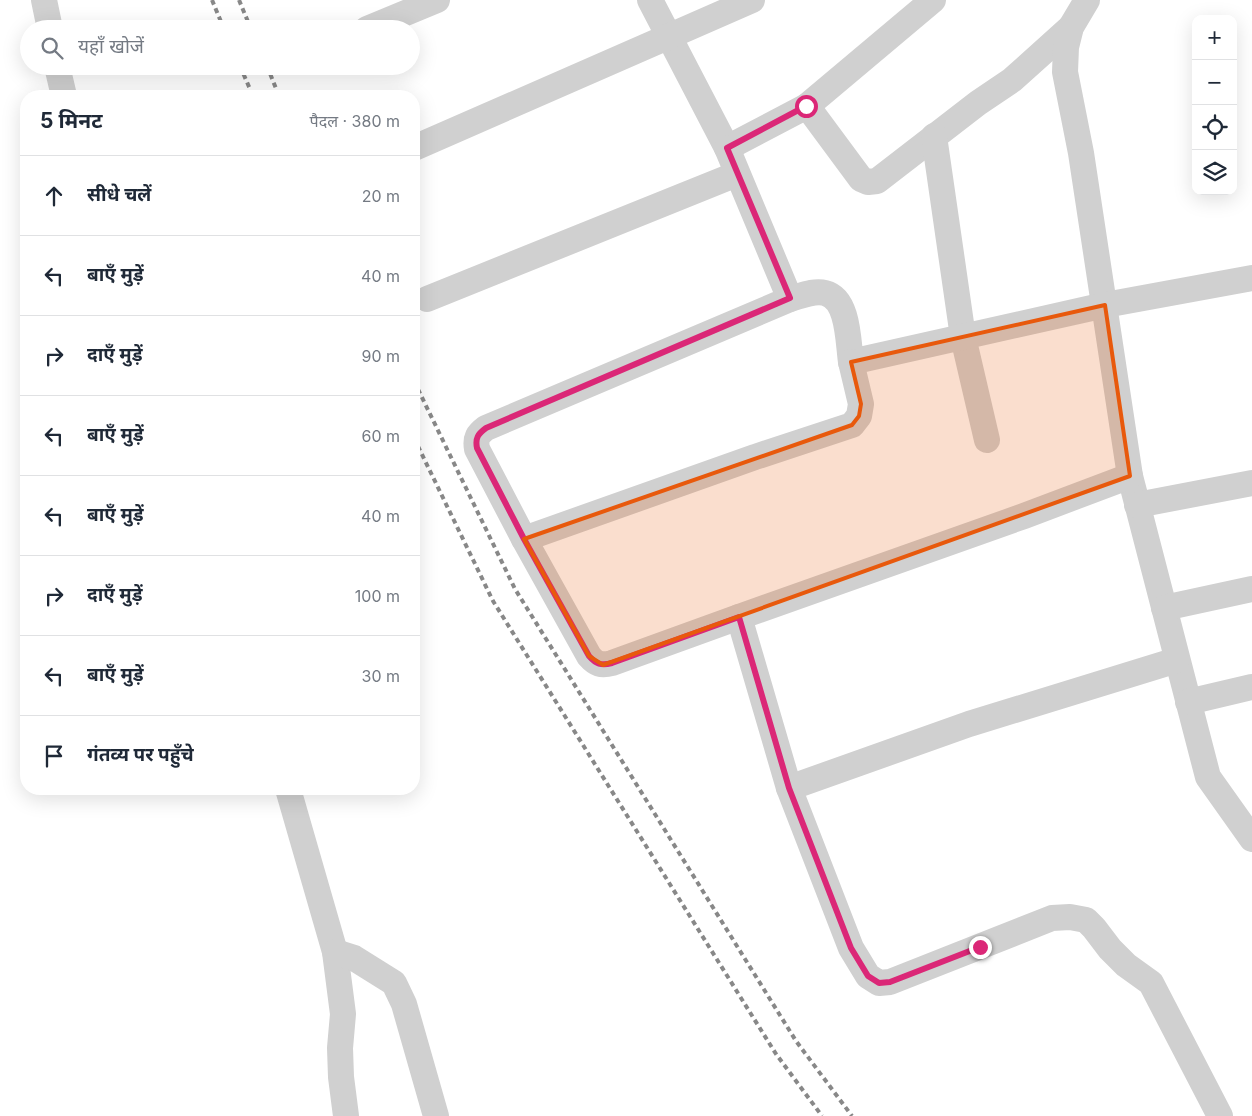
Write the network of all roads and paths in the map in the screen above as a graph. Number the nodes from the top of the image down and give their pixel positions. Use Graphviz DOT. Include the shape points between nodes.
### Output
graph roads {
  1 [pos="44,0"];
  2 [pos="437,0"];
  3 [pos="650,0"];
  4 [pos="752,0"];
  5 [pos="933,0"];
  6 [pos="1087,0"];
  7 [pos="48,20"];
  8 [pos="389,20"];
  9 [pos="1071,27"];
  10 [pos="669,36"];
  11 [pos="60,75"];
  12 [pos="63,90"];
  13 [pos="806,106"];
  14 [pos="934,136"];
  15 [pos="420,145"];
  16 [pos="727,148"];
  17 [pos="737,174"];
  18 [pos="1252,278"];
  19 [pos="426,298"];
  20 [pos="790,298"];
  21 [pos="1105,305"];
  22 [pos="963,337"];
  23 [pos="851,362"];
  24 [pos="987,440"];
  25 [pos="1130,476"];
  26 [pos="1252,483"];
  27 [pos="1138,505"];
  28 [pos="524,539"];
  29 [pos="1252,589"];
  30 [pos="1164,608"];
  31 [pos="739,617"];
  32 [pos="1177,660"];
  33 [pos="1252,687"];
  34 [pos="1188,702"];
  35 [pos="789,788"];
  36 [pos="290,795"];
  37 [pos="1252,839"];
  38 [pos="335,952"];
  39 [pos="346,1116"];
  40 [pos="436,1116"];
  41 [pos="1220,1116"];
  1 -- 7 [label="street"];
  2 -- 8 [label="street"];
  3 -- 10 [label="street"];
  4 -- 10 [label="street"];
  5 -- 13 [label="street"];
  6 -- 9 [label="street"];
  9 -- 14 [label="street" via="1012,80"];
  9 -- 21 [label="street" via="1066,47 1066,72"];
  10 -- 15 [label="street"];
  10 -- 16 [label="street"];
  11 -- 12 [label="street"];
  13 -- 14 [label="street" via="861,179 868,182 877,181"];
  13 -- 16 [label="street"];
  14 -- 22 [label="street"];
  16 -- 17 [label="street"];
  17 -- 19 [label="street"];
  17 -- 20 [label="street"];
  18 -- 21 [label="street"];
  20 -- 23 [label="street" via="813,292 836,298 844,311"];
  20 -- 28 [label="street" via="479,433 477,448"];
  21 -- 22 [label="street"];
  21 -- 25 [label="street"];
  22 -- 23 [label="street"];
  22 -- 24 [label="street"];
  23 -- 28 [label="street" via="861,404 860,416 852,425"];
  25 -- 27 [label="street"];
  25 -- 31 [label="street"];
  26 -- 27 [label="street"];
  27 -- 30 [label="street"];
  28 -- 31 [label="street" via="589,656 596,663 612,663"];
  29 -- 30 [label="street"];
  30 -- 32 [label="street"];
  31 -- 35 [label="street"];
  32 -- 34 [label="street"];
  32 -- 35 [label="street" via="969,724"];
  33 -- 34 [label="street"];
  34 -- 37 [label="street" via="1208,777"];
  35 -- 41 [label="street" via="851,948 868,976 879,983 890,982 1052,918 1086,920 1126,965 1151,983"];
  36 -- 38 [label="street"];
  38 -- 39 [label="street" via="343,1014 340,1048"];
  38 -- 40 [label="street" via="354,958 394,983 404,1004"];
}
